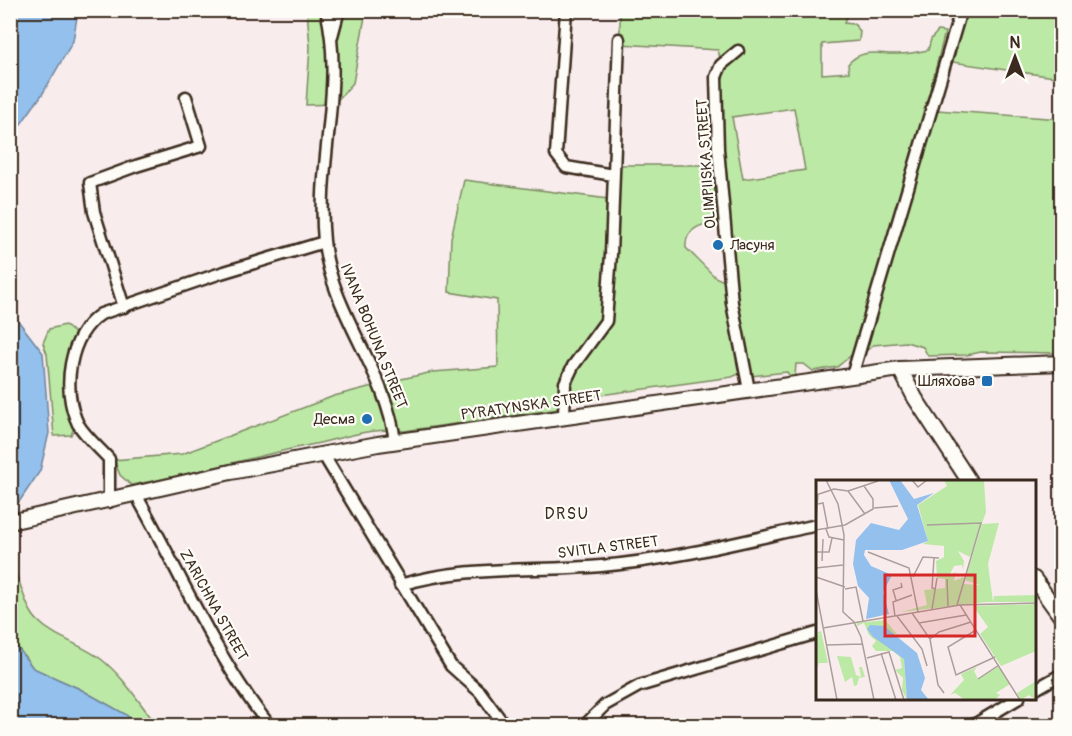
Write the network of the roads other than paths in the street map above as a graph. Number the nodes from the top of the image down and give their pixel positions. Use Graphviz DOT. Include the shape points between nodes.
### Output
graph roads {
  1 [pos="326,10"];
  2 [pos="339,10"];
  3 [pos="566,10"];
  4 [pos="961,10"];
  5 [pos="332,36"];
  6 [pos="619,39"];
  7 [pos="738,51"];
  8 [pos="186,97"];
  9 [pos="613,175"];
  10 [pos="324,242"];
  11 [pos="124,307"];
  12 [pos="1062,363"];
  13 [pos="900,369"];
  14 [pos="852,376"];
  15 [pos="750,390"];
  16 [pos="564,417"];
  17 [pos="395,442"];
  18 [pos="323,454"];
  19 [pos="968,480"];
  20 [pos="138,494"];
  21 [pos="109,502"];
  22 [pos="10,522"];
  23 [pos="816,525"];
  24 [pos="1036,580"];
  25 [pos="400,585"];
  26 [pos="1062,618"];
  27 [pos="816,633"];
  28 [pos="1062,674"];
  29 [pos="1036,689"];
  30 [pos="1017,700"];
  31 [pos="270,726"];
  32 [pos="505,726"];
  33 [pos="584,726"];
  34 [pos="972,726"];
  1 -- 5 [label="street, IVANA BOHUNA STREET"];
  2 -- 5 [label="street, IVANA BOHUNA STREET"];
  3 -- 9 [label="street" via="556,154 566,167"];
  4 -- 14 [label="street"];
  5 -- 10 [label="street, IVANA BOHUNA STREET" via="331,96 323,168"];
  6 -- 9 [label="street"];
  7 -- 15 [label="street, OLIMPIISKA STREET" via="721,65 716,77 718,149 732,303"];
  8 -- 11 [label="street" via="201,146 90,183 94,212"];
  9 -- 16 [label="street" via="606,321 565,383"];
  10 -- 11 [label="street"];
  10 -- 17 [label="street, IVANA BOHUNA STREET" via="333,278 390,414"];
  11 -- 21 [label="street" via="88,323 75,347 71,373 74,413 80,426 109,459"];
  12 -- 13 [label="main road, PYRATYNSKA STREET"];
  13 -- 14 [label="main road, PYRATYNSKA STREET"];
  13 -- 19 [label="main road"];
  14 -- 15 [label="main road, PYRATYNSKA STREET"];
  15 -- 16 [label="main road, PYRATYNSKA STREET"];
  16 -- 17 [label="main road, PYRATYNSKA STREET"];
  17 -- 18 [label="main road, PYRATYNSKA STREET"];
  18 -- 20 [label="main road, PYRATYNSKA STREET"];
  18 -- 25 [label="street"];
  20 -- 21 [label="main road, PYRATYNSKA STREET"];
  20 -- 31 [label="street, ZARICHNA STREET" via="212,634 252,704"];
  21 -- 22 [label="main road, PYRATYNSKA STREET"];
  23 -- 25 [label="street, SVITLA STREET" via="603,566 448,575"];
  24 -- 26 [label="main road"];
  25 -- 32 [label="street" via="451,666 480,692"];
  27 -- 33 [label="street" via="639,686 605,705"];
  28 -- 29 [label="street"];
  30 -- 34 [label="street"];
}
